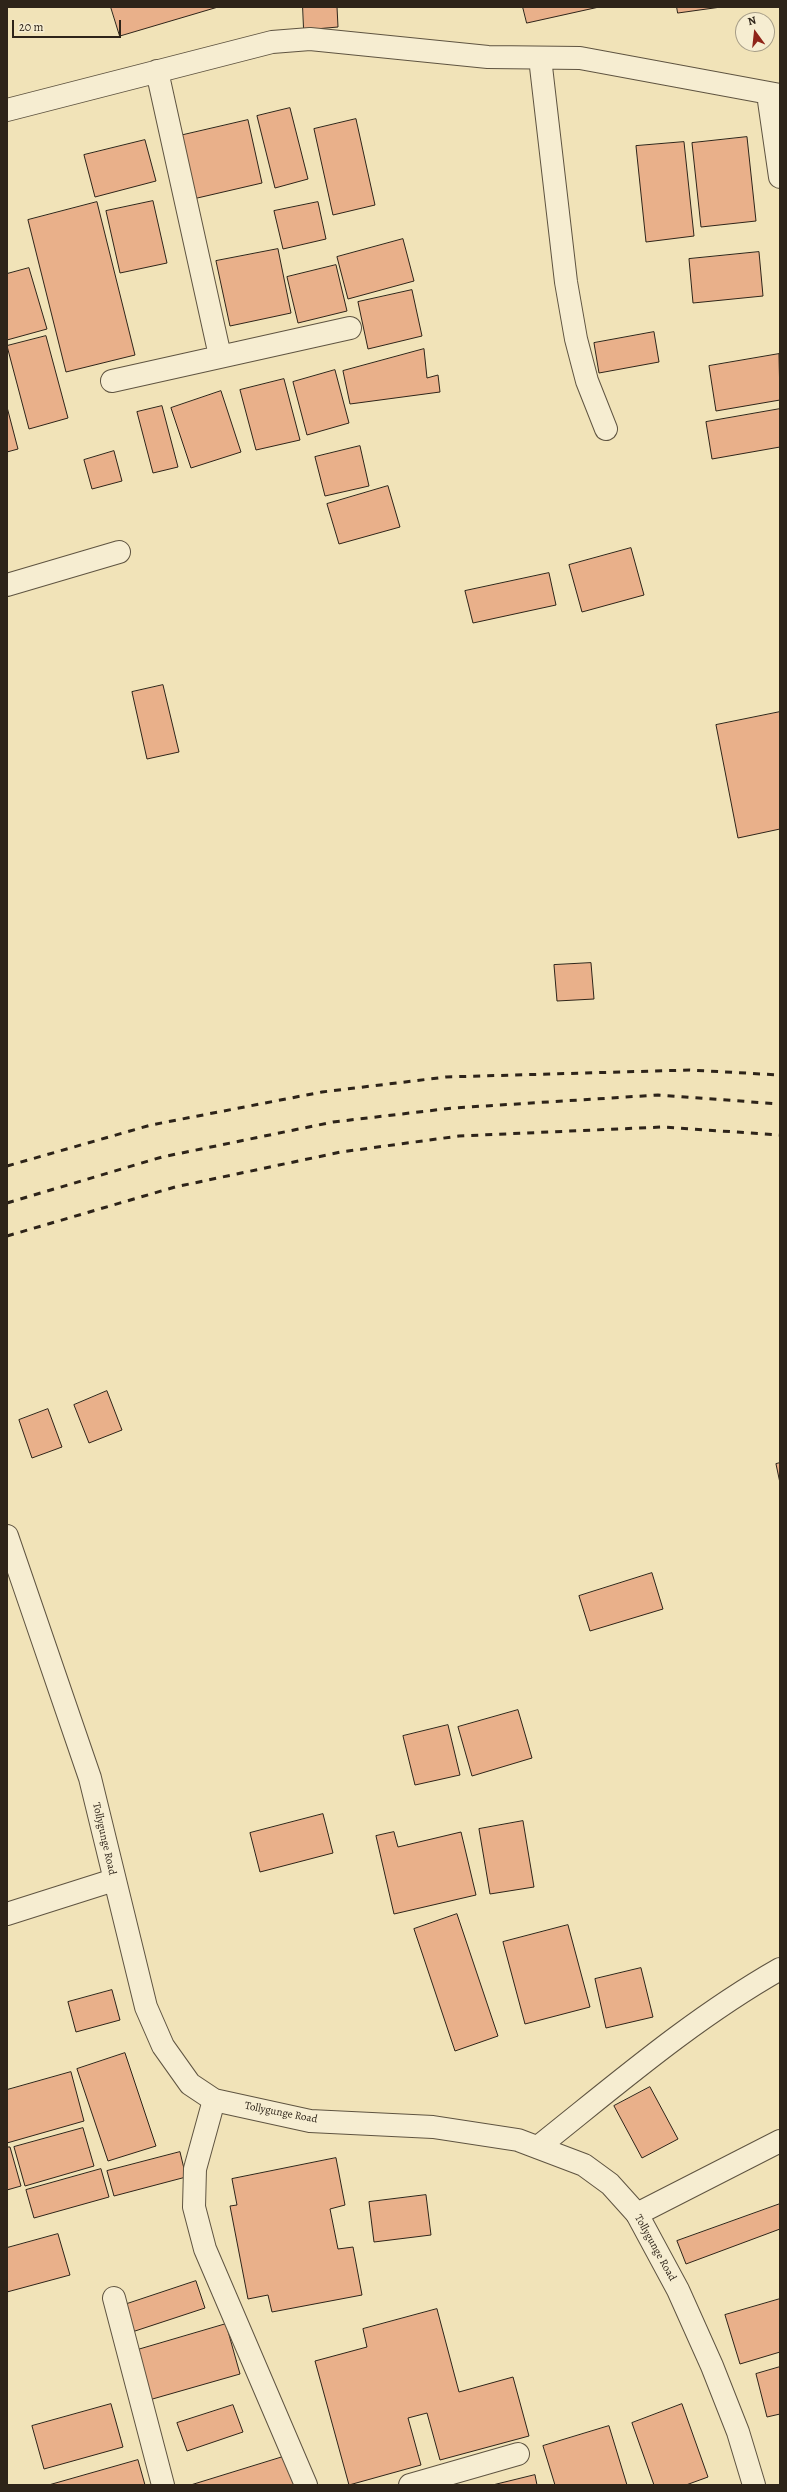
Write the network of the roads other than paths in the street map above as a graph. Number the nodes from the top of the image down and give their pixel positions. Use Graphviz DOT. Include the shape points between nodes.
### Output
graph roads {
  1 [pos="540,58"];
  2 [pos="157,71"];
  3 [pos="774,95"];
  4 [pos="7,110"];
  5 [pos="780,177"];
  6 [pos="350,328"];
  7 [pos="220,356"];
  8 [pos="112,381"];
  9 [pos="606,429"];
  10 [pos="119,552"];
  11 [pos="7,585"];
  12 [pos="7,1536"];
  13 [pos="114,1880"];
  14 [pos="7,1914"];
  15 [pos="780,1969"];
  16 [pos="214,2100"];
  17 [pos="780,2142"];
  18 [pos="538,2147"];
  19 [pos="637,2214"];
  20 [pos="114,2298"];
  21 [pos="518,2454"];
  22 [pos="163,2485"];
  23 [pos="306,2485"];
  24 [pos="410,2485"];
  25 [pos="754,2485"];
  1 -- 2 [label="street" via="488,57 310,39 272,42"];
  1 -- 3 [label="street" via="580,58"];
  1 -- 9 [label="street" via="566,282 576,339 587,381"];
  2 -- 4 [label="street"];
  2 -- 7 [label="street"];
  3 -- 5 [label="street"];
  6 -- 7 [label="street"];
  7 -- 8 [label="street"];
  10 -- 11 [label="street"];
  12 -- 13 [label="street, Tollygunge Road" via="90,1778"];
  13 -- 14 [label="street"];
  13 -- 16 [label="street, Tollygunge Road" via="146,2007 163,2046 190,2084"];
  15 -- 18 [label="street" via="691,2025"];
  16 -- 18 [label="street, Tollygunge Road" via="310,2120 433,2127 518,2140"];
  16 -- 23 [label="street" via="195,2169 194,2207 205,2249"];
  17 -- 19 [label="street"];
  18 -- 19 [label="street, Tollygunge Road" via="584,2165 610,2184"];
  19 -- 25 [label="street, Tollygunge Road" via="678,2290 712,2366 738,2432"];
  20 -- 22 [label="street"];
  21 -- 24 [label="street"];
}
